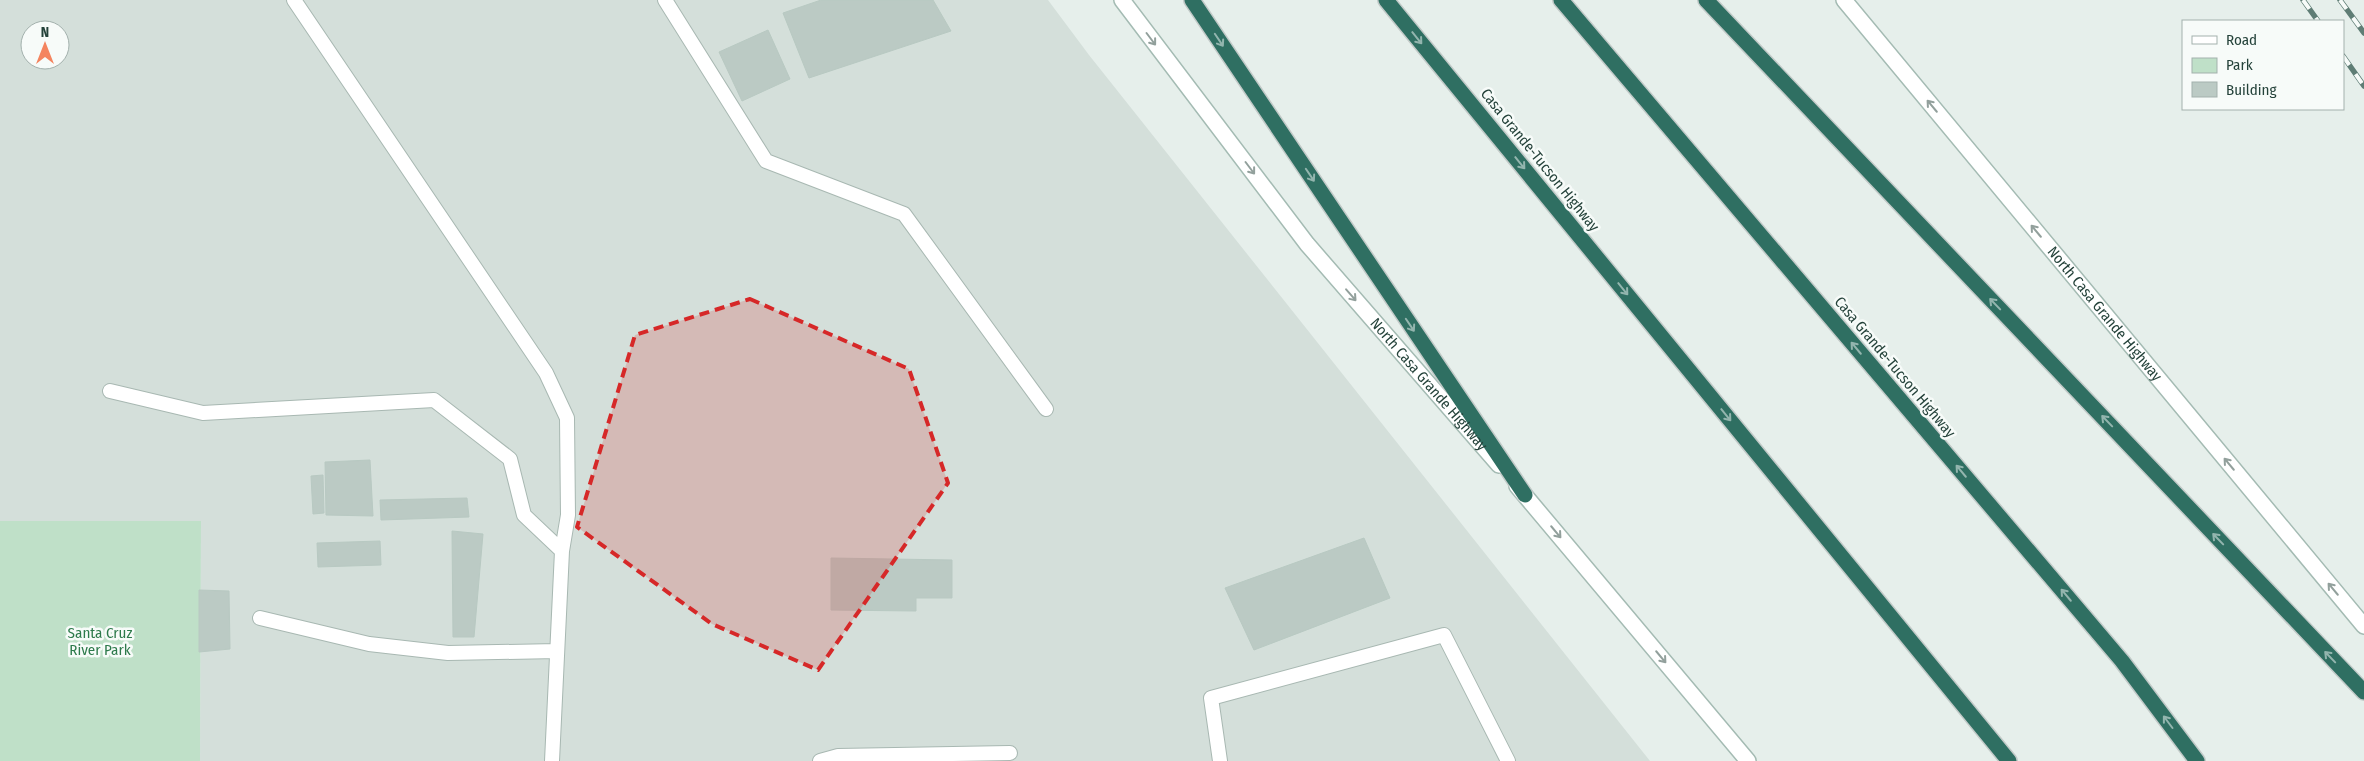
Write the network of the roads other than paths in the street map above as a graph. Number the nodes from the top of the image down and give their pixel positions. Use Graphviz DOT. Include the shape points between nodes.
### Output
graph roads {
  1 [pos="294,0"];
  2 [pos="665,0"];
  3 [pos="1122,0"];
  4 [pos="1192,0"];
  5 [pos="1386,0"];
  6 [pos="1561,0"];
  7 [pos="1706,0"];
  8 [pos="1844,0"];
  9 [pos="110,392"];
  10 [pos="1046,409"];
  11 [pos="1525,495"];
  12 [pos="562,550"];
  13 [pos="260,618"];
  14 [pos="2364,626"];
  15 [pos="558,651"];
  16 [pos="2364,692"];
  17 [pos="1010,753"];
  18 [pos="552,761"];
  19 [pos="820,761"];
  20 [pos="1220,761"];
  21 [pos="1508,761"];
  22 [pos="1748,761"];
  23 [pos="2009,761"];
  24 [pos="2197,761"];
  1 -- 12 [label="lane" via="546,374 567,418 568,514"];
  2 -- 10 [label="lane" via="766,161 904,214"];
  3 -- 11 [label="main road, North Casa Grande Highway, one-way" via="1307,244"];
  4 -- 11 [label="highway, one-way"];
  5 -- 23 [label="highway, Casa Grande-Tucson Highway, one-way"];
  24 -- 6 [label="highway, Casa Grande-Tucson Highway, one-way" via="2122,661"];
  16 -- 7 [label="highway, one-way"];
  14 -- 8 [label="main road, North Casa Grande Highway, one-way"];
  9 -- 12 [label="lane" via="203,413 434,400 510,460 524,515"];
  11 -- 22 [label="main road, North Casa Grande Highway, one-way"];
  12 -- 15 [label="lane"];
  13 -- 15 [label="lane" via="369,644 448,653"];
  15 -- 18 [label="lane"];
  17 -- 19 [label="lane" via="838,756"];
  20 -- 21 [label="lane" via="1210,698 1444,635"];
}
